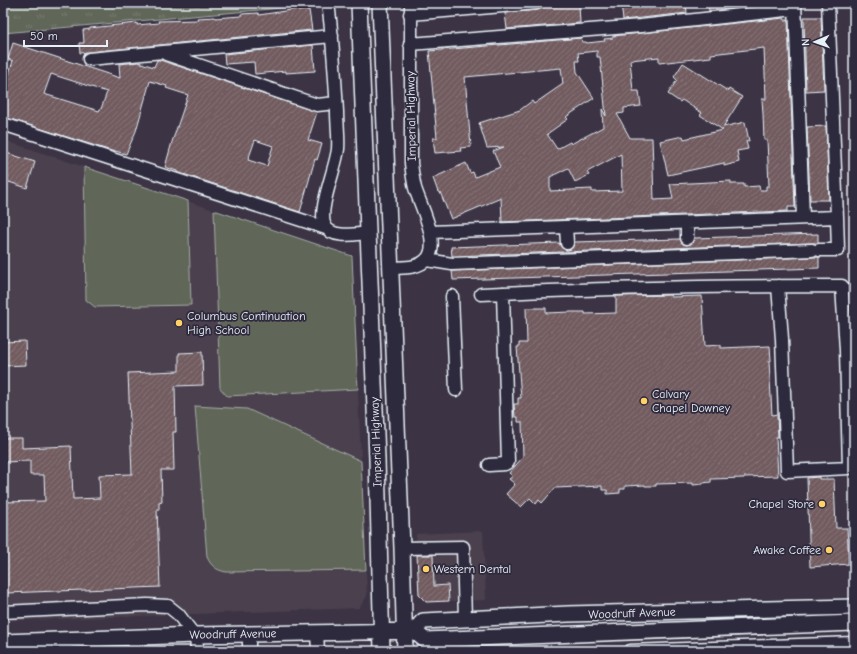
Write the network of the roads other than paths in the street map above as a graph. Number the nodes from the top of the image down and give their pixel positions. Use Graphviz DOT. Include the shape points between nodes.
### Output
graph roads {
  1 [pos="328,3"];
  2 [pos="359,3"];
  3 [pos="380,3"];
  4 [pos="537,3"];
  5 [pos="828,3"];
  6 [pos="795,6"];
  7 [pos="411,9"];
  8 [pos="332,36"];
  9 [pos="410,44"];
  10 [pos="161,53"];
  11 [pos="89,60"];
  12 [pos="336,103"];
  13 [pos="3,124"];
  14 [pos="837,217"];
  15 [pos="803,218"];
  16 [pos="686,223"];
  17 [pos="566,227"];
  18 [pos="326,228"];
  19 [pos="430,232"];
  20 [pos="368,233"];
  21 [pos="687,238"];
  22 [pos="566,243"];
  23 [pos="427,260"];
  24 [pos="391,268"];
  25 [pos="778,286"];
  26 [pos="503,293"];
  27 [pos="481,294"];
  28 [pos="452,296"];
  29 [pos="456,390"];
  30 [pos="489,465"];
  31 [pos="402,548"];
  32 [pos="854,607"];
  33 [pos="3,612"];
  34 [pos="660,612"];
  35 [pos="465,618"];
  36 [pos="854,623"];
  37 [pos="661,630"];
  38 [pos="409,631"];
  39 [pos="381,632"];
  40 [pos="316,633"];
  41 [pos="249,634"];
  42 [pos="195,635"];
  43 [pos="3,642"];
  44 [pos="854,643"];
  45 [pos="134,644"];
  46 [pos="65,645"];
  47 [pos="197,651"];
  48 [pos="249,651"];
  49 [pos="318,651"];
  50 [pos="382,651"];
  51 [pos="405,651"];
  52 [pos="630,651"];
  1 -- 8 [label="street"];
  2 -- 20 [label="main road, Imperial Highway"];
  3 -- 24 [label="main road, Imperial Highway"];
  4 -- 7 [label="street"];
  5 -- 14 [label="street"];
  6 -- 9 [label="street" via="641,26"];
  6 -- 15 [label="street"];
  7 -- 9 [label="street, Imperial Highway"];
  8 -- 10 [label="street"];
  8 -- 12 [label="street"];
  9 -- 19 [label="street, Imperial Highway" via="411,163 415,187"];
  10 -- 11 [label="street"];
  10 -- 12 [label="street" via="317,105"];
  12 -- 18 [label="street" via="338,149 323,209"];
  13 -- 18 [label="street"];
  14 -- 15 [label="street"];
  14 -- 23 [label="street" via="838,250 452,264"];
  15 -- 16 [label="street"];
  16 -- 17 [label="street"];
  16 -- 21 [label="street"];
  17 -- 19 [label="street"];
  17 -- 22 [label="street"];
  18 -- 20 [label="street" via="340,234"];
  19 -- 23 [label="street, Imperial Highway" via="432,246"];
  20 -- 39 [label="main road, Imperial Highway"];
  23 -- 24 [label="street" via="416,266"];
  24 -- 31 [label="main road, Imperial Highway"];
  25 -- 25 [label="street" via="842,286 849,468 787,471"];
  25 -- 26 [label="street"];
  26 -- 27 [label="street"];
  26 -- 30 [label="street" via="508,462"];
  28 -- 29 [label="street"];
  31 -- 35 [label="street" via="462,547"];
  31 -- 38 [label="main road, Imperial Highway"];
  32 -- 34 [label="main road, Woodruff Avenue"];
  33 -- 42 [label="street" via="168,606"];
  34 -- 35 [label="main road, Woodruff Avenue"];
  34 -- 37 [label="street"];
  35 -- 38 [label="main road, Woodruff Avenue" via="423,621"];
  36 -- 37 [label="main road, Woodruff Avenue"];
  37 -- 38 [label="main road, Woodruff Avenue" via="425,640"];
  38 -- 39 [label="main road, Woodruff Avenue"];
  38 -- 51 [label="main road, Imperial Highway"];
  39 -- 40 [label="main road, Woodruff Avenue"];
  39 -- 50 [label="main road, Imperial Highway"];
  40 -- 41 [label="main road, Woodruff Avenue"];
  40 -- 49 [label="street"];
  41 -- 42 [label="main road, Woodruff Avenue"];
  41 -- 48 [label="street"];
  42 -- 45 [label="main road, Woodruff Avenue"];
  42 -- 47 [label="street"];
  43 -- 46 [label="main road, Woodruff Avenue"];
  44 -- 52 [label="street"];
  45 -- 46 [label="main road, Woodruff Avenue"];
}
